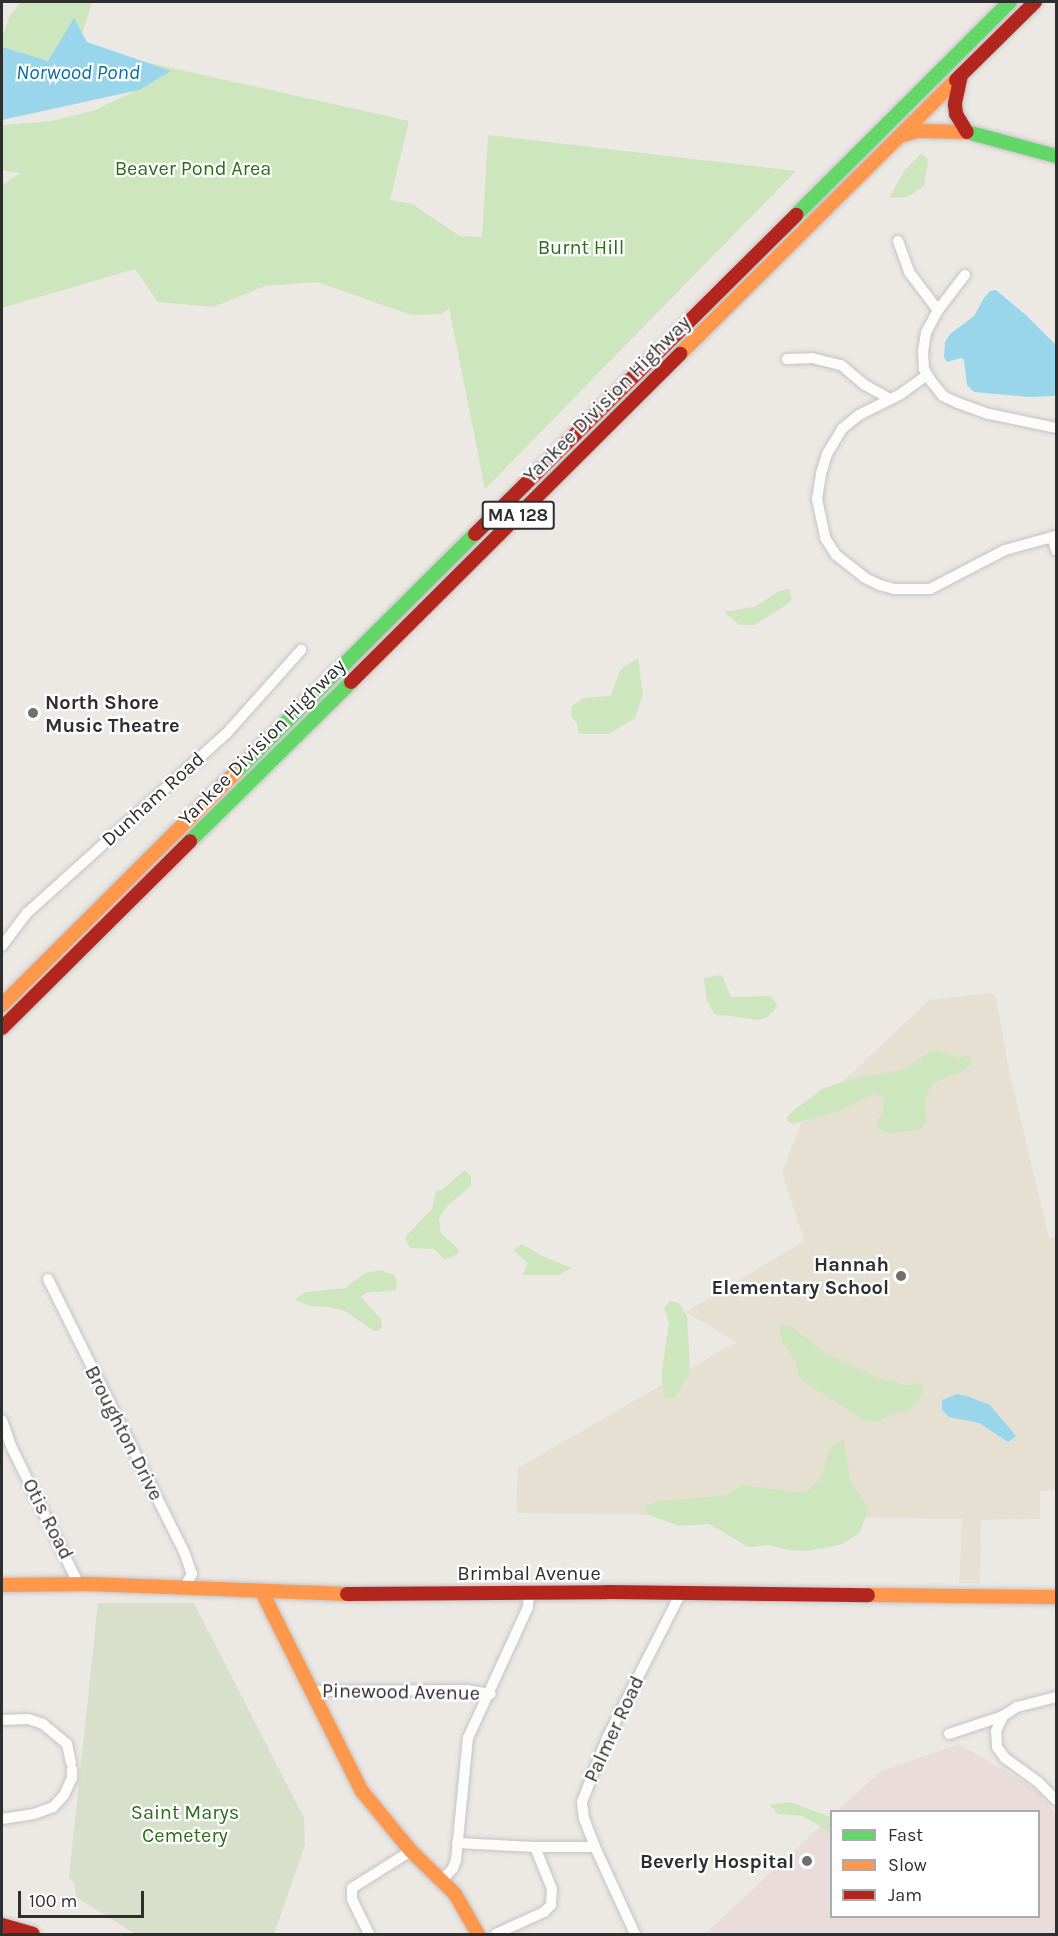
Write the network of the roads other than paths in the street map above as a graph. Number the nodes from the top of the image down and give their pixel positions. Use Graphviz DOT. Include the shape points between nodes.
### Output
graph roads {
  1 [pos="1003,2"];
  2 [pos="1010,2"];
  3 [pos="1035,2"];
  4 [pos="988,23"];
  5 [pos="962,74"];
  6 [pos="967,132"];
  7 [pos="898,137"];
  8 [pos="1056,156"];
  9 [pos="898,241"];
  10 [pos="965,275"];
  11 [pos="938,310"];
  12 [pos="787,359"];
  13 [pos="927,375"];
  14 [pos="890,399"];
  15 [pos="1056,428"];
  16 [pos="1054,537"];
  17 [pos="1056,550"];
  18 [pos="301,650"];
  19 [pos="2,946"];
  20 [pos="45,986"];
  21 [pos="2,1005"];
  22 [pos="2,1028"];
  23 [pos="2,1040"];
  24 [pos="48,1279"];
  25 [pos="2,1420"];
  26 [pos="2,1585"];
  27 [pos="80,1585"];
  28 [pos="184,1588"];
  29 [pos="262,1592"];
  30 [pos="529,1593"];
  31 [pos="681,1593"];
  32 [pos="1056,1597"];
  33 [pos="311,1691"];
  34 [pos="491,1694"];
  35 [pos="1056,1697"];
  36 [pos="1003,1716"];
  37 [pos="2,1720"];
  38 [pos="949,1734"];
  39 [pos="1056,1800"];
  40 [pos="2,1819"];
  41 [pos="457,1843"];
  42 [pos="595,1847"];
  43 [pos="535,1848"];
  44 [pos="411,1851"];
  45 [pos="442,1880"];
  46 [pos="2,1925"];
  47 [pos="33,1935"];
  48 [pos="369,1935"];
  49 [pos="478,1935"];
  50 [pos="496,1935"];
  51 [pos="635,1935"];
  1 -- 4 [label="main road"];
  2 -- 4 [label="main road, Yankee Division Highway / MA 128"];
  3 -- 5 [label="main road, Yankee Division Highway / MA 128"];
  4 -- 21 [label="main road, Yankee Division Highway / MA 128"];
  5 -- 6 [label="main road" via="955,104 956,114"];
  5 -- 7 [label="main road, Yankee Division Highway / MA 128"];
  6 -- 7 [label="main road" via="918,131"];
  6 -- 8 [label="main road"];
  7 -- 20 [label="main road, Yankee Division Highway / MA 128"];
  9 -- 11 [label="street" via="909,272"];
  10 -- 11 [label="street"];
  11 -- 13 [label="street" via="922,351"];
  12 -- 14 [label="street" via="812,358 841,365"];
  13 -- 14 [label="street"];
  13 -- 15 [label="street" via="943,396 958,403"];
  14 -- 16 [label="street" via="842,429 820,474 817,499 825,538 836,555 880,585 930,589 1005,550"];
  16 -- 17 [label="street"];
  18 -- 19 [label="street, Dunham Road" via="226,734 27,913"];
  20 -- 22 [label="main road, Yankee Division Highway / MA 128"];
  20 -- 23 [label="main road"];
  24 -- 28 [label="street, Broughton Drive" via="185,1554 192,1574"];
  25 -- 27 [label="street, Otis Road"];
  26 -- 27 [label="main road, Brimbal Avenue"];
  27 -- 28 [label="main road, Brimbal Avenue"];
  28 -- 29 [label="main road, Brimbal Avenue"];
  29 -- 30 [label="main road, Brimbal Avenue"];
  29 -- 33 [label="main road"];
  30 -- 31 [label="main road, Brimbal Avenue"];
  30 -- 34 [label="street" via="528,1607"];
  31 -- 32 [label="main road, Brimbal Avenue"];
  31 -- 42 [label="street, Palmer Road" via="606,1738 582,1802"];
  33 -- 34 [label="street, Pinewood Avenue" via="466,1690"];
  33 -- 44 [label="main road" via="361,1790"];
  34 -- 41 [label="street" via="468,1738"];
  35 -- 36 [label="street" via="1017,1707"];
  36 -- 38 [label="street"];
  36 -- 39 [label="street" via="996,1731 997,1747"];
  37 -- 40 [label="street" via="28,1719 43,1724 67,1744 72,1778 53,1807 34,1815"];
  41 -- 43 [label="street"];
  41 -- 45 [label="street" via="454,1865"];
  42 -- 43 [label="street"];
  42 -- 51 [label="street, Palmer Road"];
  43 -- 50 [label="street" via="552,1888 551,1905"];
  44 -- 45 [label="main road"];
  44 -- 48 [label="street" via="352,1888 352,1899"];
  45 -- 49 [label="main road" via="459,1899"];
  46 -- 47 [label="main road"];
}
